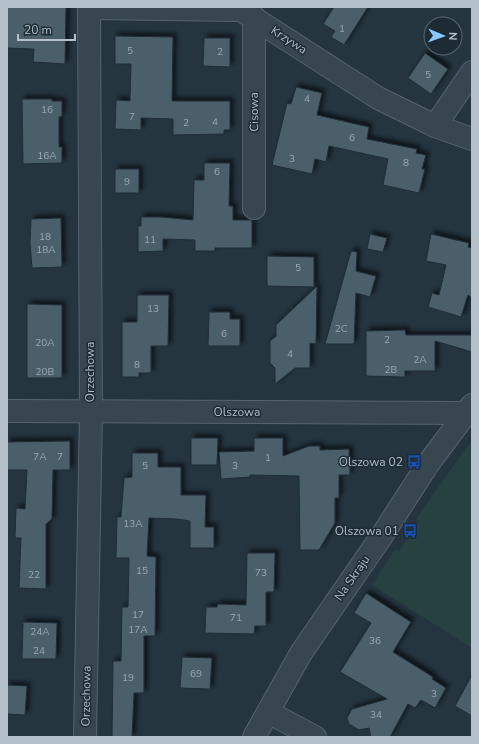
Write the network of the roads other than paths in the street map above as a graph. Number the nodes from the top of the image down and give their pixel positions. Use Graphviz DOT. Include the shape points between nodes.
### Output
graph roads {
  1 [pos="89,8"];
  2 [pos="246,11"];
  3 [pos="472,72"];
  4 [pos="436,126"];
  5 [pos="472,139"];
  6 [pos="254,208"];
  7 [pos="469,409"];
  8 [pos="7,411"];
  9 [pos="91,412"];
  10 [pos="268,712"];
  11 [pos="85,737"];
  12 [pos="254,737"];
  13 [pos="315,737"];
  1 -- 2 [label="street"];
  1 -- 9 [label="street, Orzechowa"];
  2 -- 4 [label="street, Krzywa" via="378,98"];
  2 -- 6 [label="street, Cisowa"];
  3 -- 4 [label="street"];
  4 -- 5 [label="street, Krzywa"];
  7 -- 9 [label="street, Olszowa"];
  7 -- 10 [label="street, Na Skraju" via="428,464 310,640"];
  8 -- 9 [label="street, Olszowa"];
  9 -- 11 [label="street, Orzechowa"];
  10 -- 12 [label="street, Na Skraju"];
  10 -- 13 [label="street"];
}
